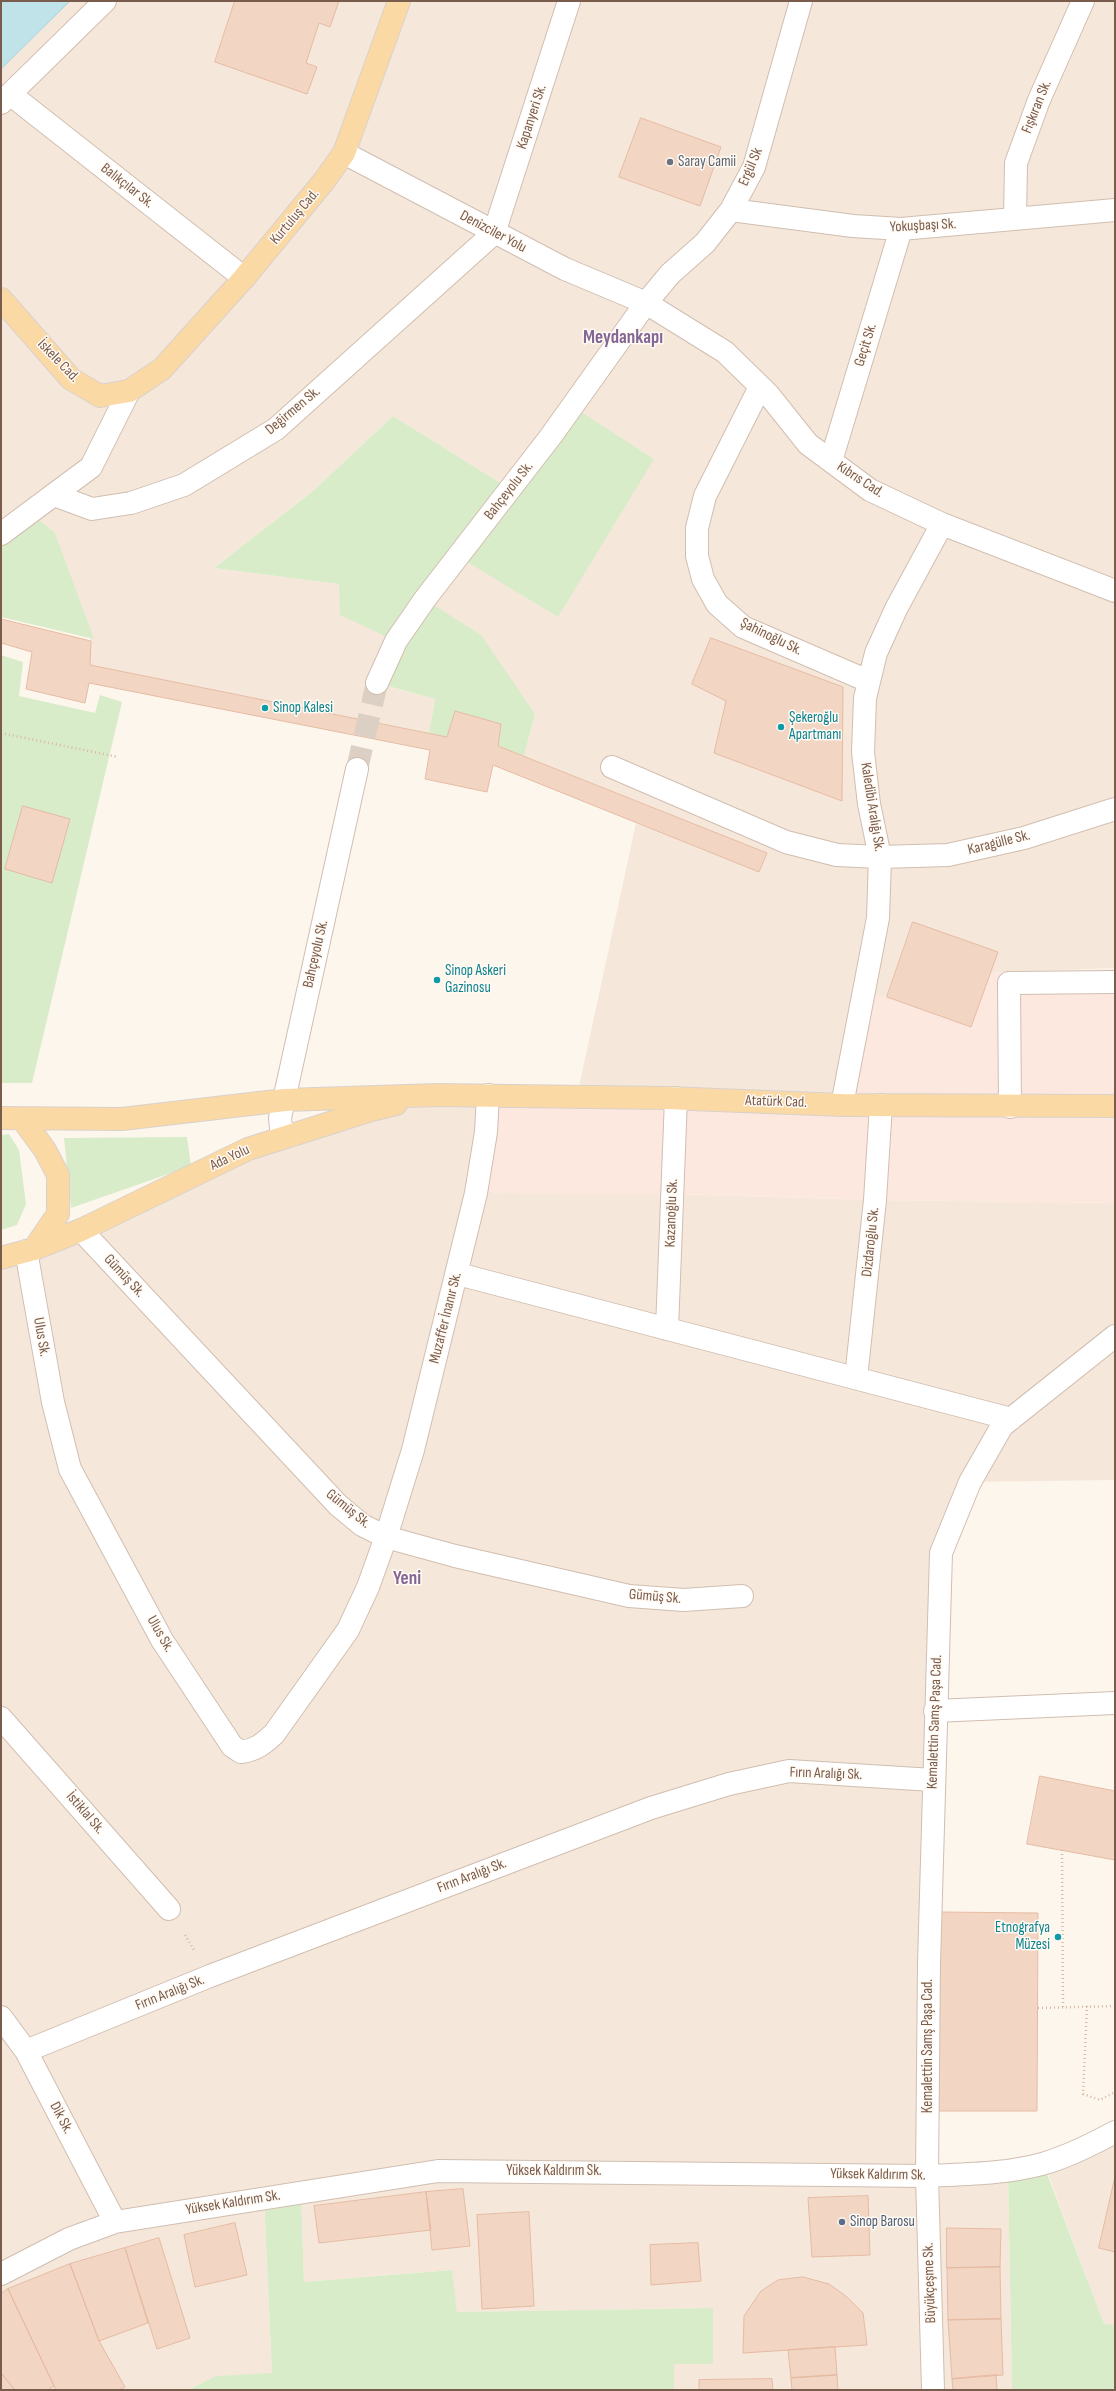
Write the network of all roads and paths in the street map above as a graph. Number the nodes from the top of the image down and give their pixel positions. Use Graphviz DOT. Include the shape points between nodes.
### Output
graph roads {
  1 [pos="105,1"];
  2 [pos="399,1"];
  3 [pos="569,1"];
  4 [pos="801,1"];
  5 [pos="1083,1"];
  6 [pos="6,98"];
  7 [pos="344,154"];
  8 [pos="731,210"];
  9 [pos="1115,210"];
  10 [pos="1015,219"];
  11 [pos="901,229"];
  12 [pos="494,234"];
  13 [pos="244,278"];
  14 [pos="1,299"];
  15 [pos="646,303"];
  16 [pos="760,387"];
  17 [pos="128,391"];
  18 [pos="831,461"];
  19 [pos="54,495"];
  20 [pos="942,524"];
  21 [pos="1,534"];
  22 [pos="1115,591"];
  23 [pos="868,682"];
  24 [pos="377,683"];
  25 [pos="1,733"];
  26 [pos="118,757"];
  27 [pos="612,767"];
  28 [pos="357,769"];
  29 [pos="1115,809"];
  30 [pos="880,857"];
  31 [pos="1115,982"];
  32 [pos="437,1095"];
  33 [pos="488,1095"];
  34 [pos="676,1098"];
  35 [pos="285,1100"];
  36 [pos="842,1105"];
  37 [pos="881,1105"];
  38 [pos="1115,1106"];
  39 [pos="1010,1107"];
  40 [pos="1,1118"];
  41 [pos="23,1120"];
  42 [pos="290,1135"];
  43 [pos="81,1230"];
  44 [pos="30,1250"];
  45 [pos="1,1258"];
  46 [pos="458,1274"];
  47 [pos="667,1329"];
  48 [pos="1115,1336"];
  49 [pos="856,1378"];
  50 [pos="1011,1419"];
  51 [pos="386,1537"];
  52 [pos="742,1596"];
  53 [pos="1115,1703"];
  54 [pos="935,1711"];
  55 [pos="1,1718"];
  56 [pos="933,1780"];
  57 [pos="1062,1850"];
  58 [pos="169,1909"];
  59 [pos="210,1976"];
  60 [pos="1087,2006"];
  61 [pos="1115,2006"];
  62 [pos="1063,2007"];
  63 [pos="1038,2008"];
  64 [pos="1,2017"];
  65 [pos="26,2051"];
  66 [pos="1115,2092"];
  67 [pos="1115,2132"];
  68 [pos="927,2176"];
  69 [pos="116,2222"];
  70 [pos="3,2270"];
  71 [pos="933,2390"];
  1 -- 6 [label="street"];
  2 -- 7 [label="main road, Kurtuluş Cad."];
  3 -- 12 [label="street, Kapanyeri Sk."];
  4 -- 8 [label="street, Ergül Sk" via="754,167"];
  5 -- 10 [label="street, Fışkıran Sk." via="1039,100 1016,163"];
  6 -- 13 [label="street, Balıkçılar Sk."];
  7 -- 12 [label="street, Denizciler Yolu"];
  7 -- 13 [label="main road, Kurtuluş Cad." via="324,182"];
  8 -- 11 [label="street, Yokuşbaşı Sk." via="853,226"];
  8 -- 15 [label="street, Ergül Sk" via="705,243 670,274"];
  9 -- 10 [label="street, Yokuşbaşı Sk."];
  10 -- 11 [label="street, Yokuşbaşı Sk."];
  11 -- 18 [label="street, Geçit Sk."];
  12 -- 15 [label="street, Denizciler Yolu" via="565,269"];
  12 -- 19 [label="street, Değirmen Sk." via="276,429 184,485 131,504 92,509"];
  13 -- 17 [label="main road, Kurtuluş Cad." via="162,369"];
  14 -- 17 [label="main road, İskele Cad." via="71,379 100,396"];
  15 -- 16 [label="street, Kıbrıs Cad." via="725,352"];
  15 -- 24 [label="street, Bahçeyolu Sk." via="551,436 396,641"];
  16 -- 18 [label="street, Kıbrıs Cad." via="808,444"];
  16 -- 23 [label="street, Şahinoğlu Sk." via="705,496 697,528 698,556 703,579 717,604 743,627"];
  17 -- 19 [label="street" via="91,467"];
  18 -- 20 [label="street, Kıbrıs Cad." via="870,490"];
  19 -- 21 [label="street"];
  20 -- 22 [label="street, Kıbrıs Cad."];
  20 -- 23 [label="street, Kaledibi Aralığı Sk." via="896,609 876,653"];
  23 -- 30 [label="street, Kaledibi Aralığı Sk." via="863,752 869,804"];
  25 -- 26 [label="path"];
  27 -- 30 [label="street, Karagülle Sk." via="786,842 836,855"];
  28 -- 35 [label="street, Bahçeyolu Sk."];
  29 -- 30 [label="street, Karagülle Sk." via="1024,838 948,855"];
  30 -- 36 [label="street, Kaledibi Aralığı Sk." via="878,918"];
  31 -- 39 [label="street" via="1008,983"];
  32 -- 33 [label="main road, Atatürk Cad."];
  32 -- 35 [label="main road"];
  32 -- 42 [label="main road, Ada Yolu" via="371,1110"];
  33 -- 34 [label="main road, Atatürk Cad."];
  33 -- 46 [label="street, Muzaffer İnanır Sk." via="486,1132 476,1193"];
  34 -- 36 [label="main road, Atatürk Cad."];
  34 -- 47 [label="street, Kazanoğlu Sk."];
  35 -- 41 [label="main road" via="122,1119"];
  35 -- 42 [label="street, Bahçeyolu Sk." via="280,1118 281,1129"];
  36 -- 37 [label="main road, Atatürk Cad."];
  37 -- 39 [label="main road, Atatürk Cad."];
  37 -- 49 [label="street, Dizdaroğlu Sk." via="875,1200"];
  38 -- 39 [label="main road, Atatürk Cad."];
  40 -- 41 [label="main road"];
  41 -- 44 [label="main road" via="58,1175 58,1214"];
  42 -- 43 [label="main road, Ada Yolu" via="248,1149"];
  43 -- 44 [label="main road, Ada Yolu"];
  43 -- 51 [label="street, Gümüş Sk." via="338,1505 362,1525"];
  44 -- 45 [label="main road, Ada Yolu"];
  44 -- 51 [label="street, Ulus Sk." via="53,1402 70,1470 162,1640 232,1746 241,1752 261,1746 274,1734 309,1687 348,1630 368,1587"];
  46 -- 47 [label="street"];
  46 -- 51 [label="street, Muzaffer İnanır Sk." via="413,1450"];
  47 -- 49 [label="street"];
  48 -- 50 [label="street, Kemalettin Samş Paşa Cad."];
  49 -- 50 [label="street"];
  50 -- 54 [label="street, Kemalettin Samş Paşa Cad." via="1002,1426 970,1482 941,1553"];
  51 -- 52 [label="street, Gümüş Sk." via="455,1556 629,1596 684,1600"];
  53 -- 54 [label="street"];
  54 -- 56 [label="street, Kemalettin Samş Paşa Cad."];
  55 -- 58 [label="street, İstiklal Sk."];
  56 -- 59 [label="street, Fırın Aralığı Sk." via="789,1771 729,1784 651,1808"];
  56 -- 68 [label="street, Kemalettin Samş Paşa Cad."];
  57 -- 62 [label="path"];
  58 -- 59 [label="path"];
  59 -- 65 [label="street, Fırın Aralığı Sk."];
  60 -- 61 [label="path"];
  60 -- 62 [label="path"];
  60 -- 66 [label="path" via="1083,2094 1100,2100"];
  62 -- 63 [label="path"];
  64 -- 65 [label="street, Dik Sk."];
  65 -- 69 [label="street, Dik Sk."];
  67 -- 68 [label="street, Yüksek Kaldırım Sk." via="1044,2163 1008,2171"];
  68 -- 69 [label="street, Yüksek Kaldırım Sk." via="438,2171"];
  68 -- 71 [label="street, Büyükçeşme Sk."];
  69 -- 70 [label="street, Yüksek Kaldırım Sk." via="69,2238"];
}
